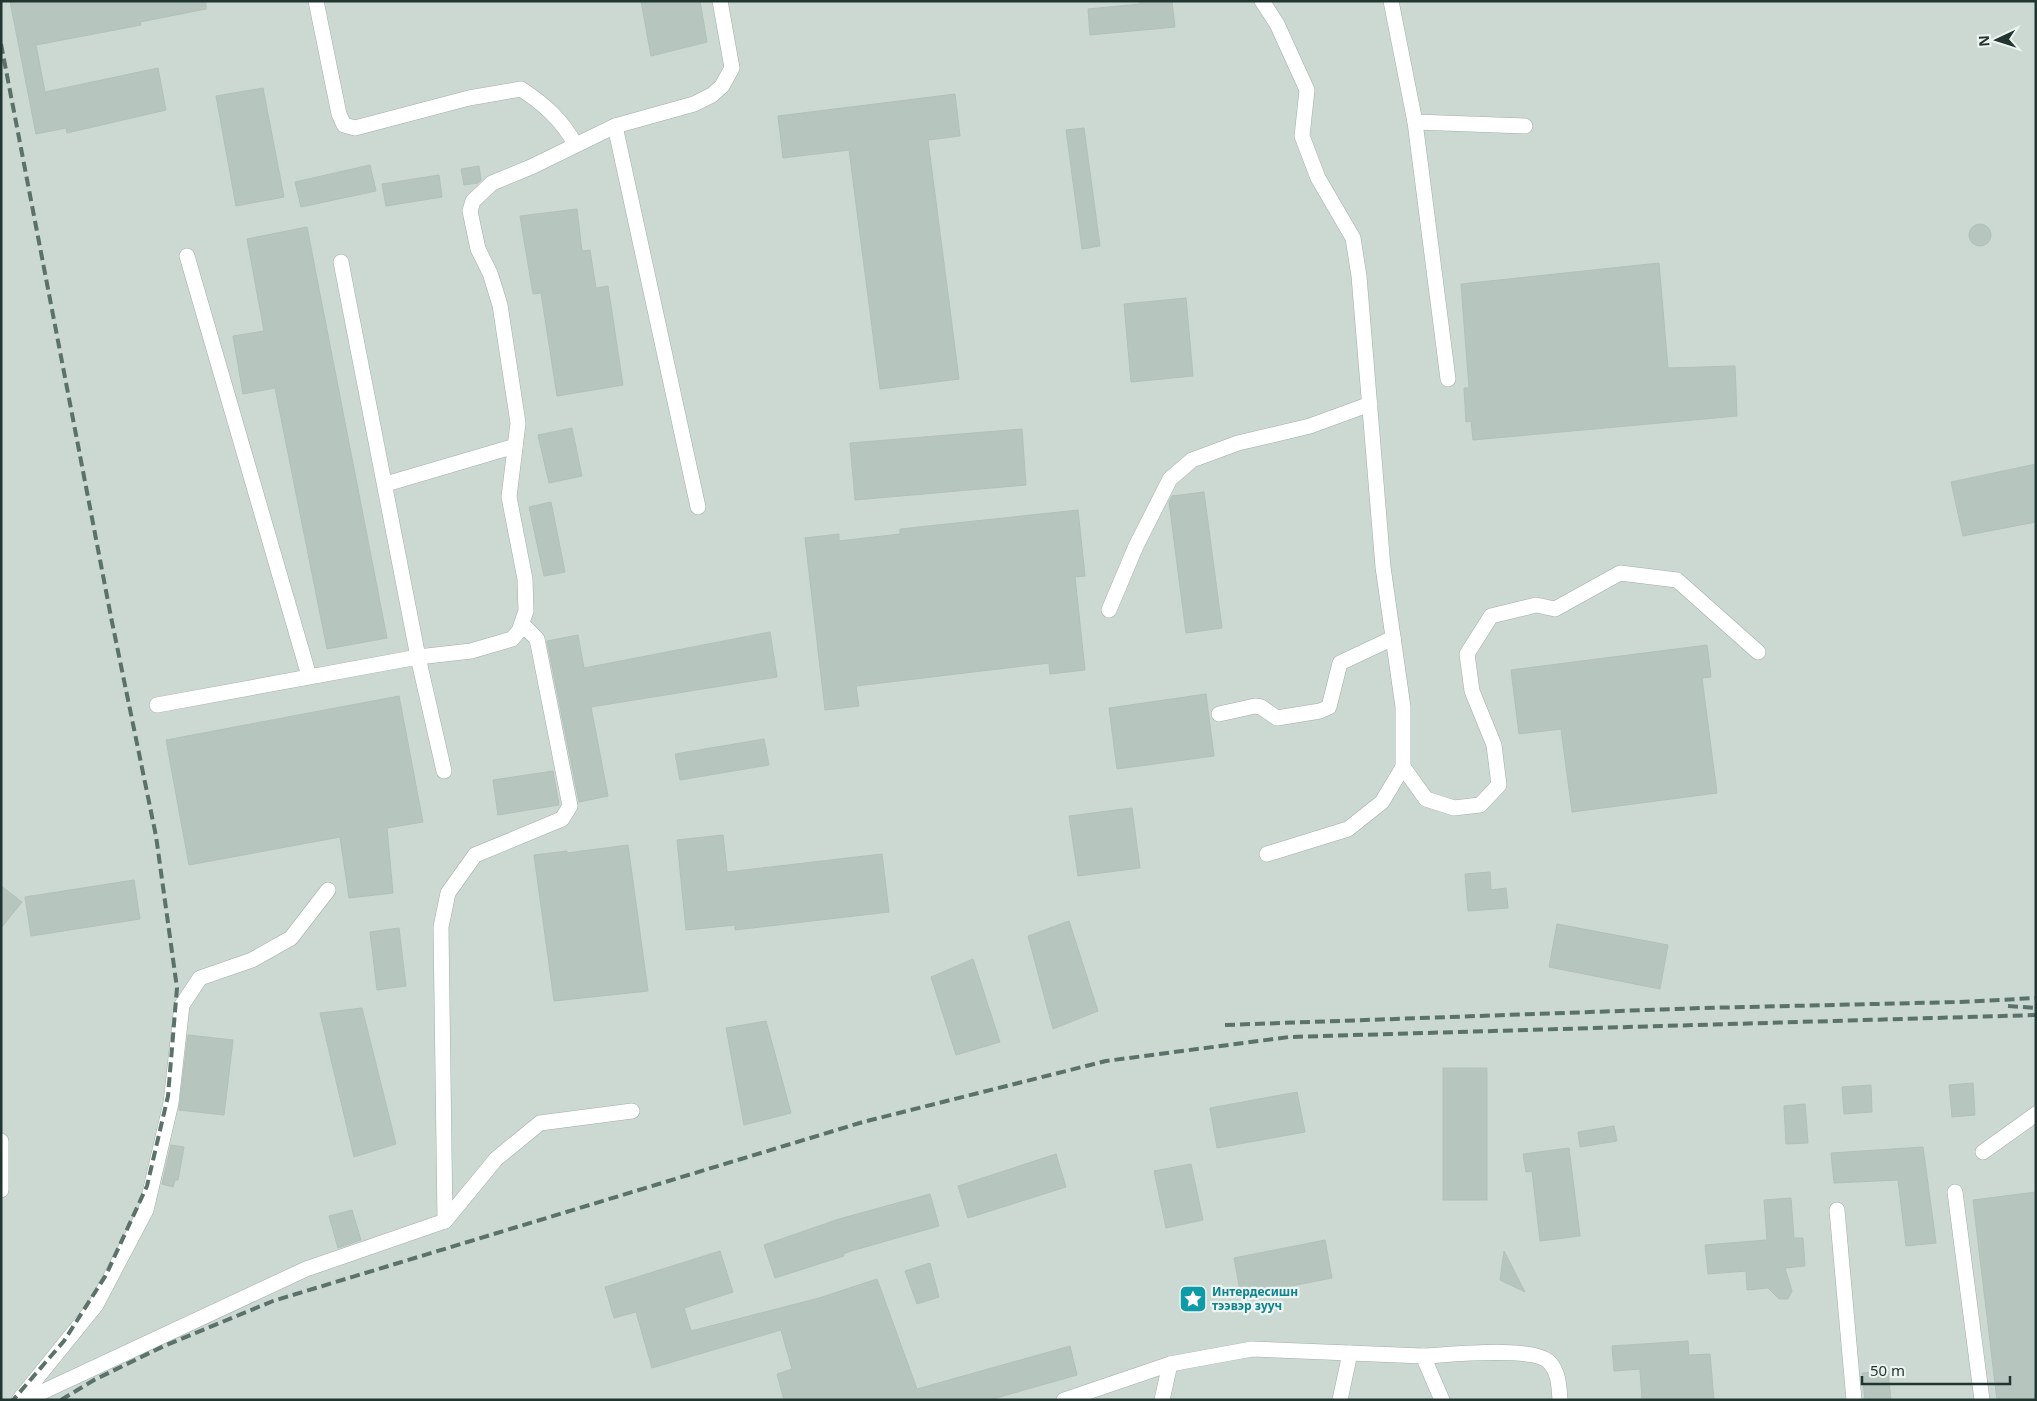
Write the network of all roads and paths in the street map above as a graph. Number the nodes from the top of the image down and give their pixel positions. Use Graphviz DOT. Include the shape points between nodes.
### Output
graph roads {
  1 [pos="316,1"];
  2 [pos="720,1"];
  3 [pos="1262,1"];
  4 [pos="1392,1"];
  5 [pos="1415,122"];
  6 [pos="615,126"];
  7 [pos="1526,126"];
  8 [pos="575,144"];
  9 [pos="187,256"];
  10 [pos="341,262"];
  11 [pos="1448,379"];
  12 [pos="1370,404"];
  13 [pos="516,446"];
  14 [pos="386,484"];
  15 [pos="698,507"];
  16 [pos="1109,610"];
  17 [pos="522,624"];
  18 [pos="1393,638"];
  19 [pos="1758,652"];
  20 [pos="418,656"];
  21 [pos="309,676"];
  22 [pos="157,705"];
  23 [pos="1219,714"];
  24 [pos="1403,767"];
  25 [pos="444,771"];
  26 [pos="1267,854"];
  27 [pos="328,890"];
  28 [pos="632,1111"];
  29 [pos="2036,1114"];
  30 [pos="1,1141"];
  31 [pos="1983,1152"];
  32 [pos="1,1190"];
  33 [pos="1955,1192"];
  34 [pos="1837,1210"];
  35 [pos="445,1221"];
  36 [pos="1350,1352"];
  37 [pos="1424,1356"];
  38 [pos="1170,1364"];
  39 [pos="19,1400"];
  40 [pos="26,1400"];
  41 [pos="1064,1400"];
  42 [pos="1162,1400"];
  43 [pos="1340,1400"];
  44 [pos="1442,1400"];
  45 [pos="1560,1400"];
  46 [pos="1854,1400"];
  47 [pos="1982,1400"];
  1 -- 8 [label="street" via="344,125 355,128 469,98 521,89 554,114"];
  2 -- 6 [label="street" via="732,68 722,86 694,104"];
  3 -- 12 [label="street" via="1277,24 1307,90 1302,136 1308,153 1318,178 1353,238"];
  4 -- 5 [label="street"];
  5 -- 7 [label="street"];
  5 -- 11 [label="street"];
  6 -- 8 [label="street"];
  6 -- 15 [label="street"];
  8 -- 13 [label="street" via="492,183 473,201 470,211 478,249 500,305 518,423"];
  9 -- 21 [label="street"];
  10 -- 14 [label="street"];
  12 -- 16 [label="street" via="1310,426 1238,443 1192,460 1170,479 1136,546"];
  12 -- 18 [label="street"];
  13 -- 14 [label="street"];
  13 -- 17 [label="street" via="509,497 525,578 526,611"];
  14 -- 20 [label="street"];
  17 -- 20 [label="street" via="512,639 500,644 471,651"];
  17 -- 35 [label="street" via="537,639 570,806 562,819 475,855 448,893 441,927"];
  18 -- 23 [label="street" via="1340,663 1329,707 1320,711 1277,718 1255,706"];
  18 -- 24 [label="street" via="1403,707"];
  19 -- 24 [label="street" via="1677,580 1620,573 1555,609 1536,605 1492,616 1467,654 1472,691 1494,745 1499,785 1480,805 1454,808 1426,799"];
  20 -- 21 [label="street"];
  20 -- 25 [label="street"];
  21 -- 22 [label="street"];
  24 -- 26 [label="street" via="1382,802 1348,829"];
  27 -- 39 [label="street" via="291,938 252,960 200,978 182,1005 171,1103 146,1210 96,1305"];
  28 -- 35 [label="street" via="540,1123 496,1159"];
  29 -- 31 [label="street"];
  30 -- 32 [label="street"];
  33 -- 47 [label="street"];
  34 -- 46 [label="street"];
  35 -- 40 [label="street" via="306,1269"];
  36 -- 37 [label="street"];
  36 -- 38 [label="street" via="1252,1349"];
  36 -- 43 [label="street"];
  37 -- 44 [label="street"];
  37 -- 45 [label="street" via="1534,1354 1550,1362 1559,1380"];
  38 -- 41 [label="street"];
  38 -- 42 [label="street"];
}
